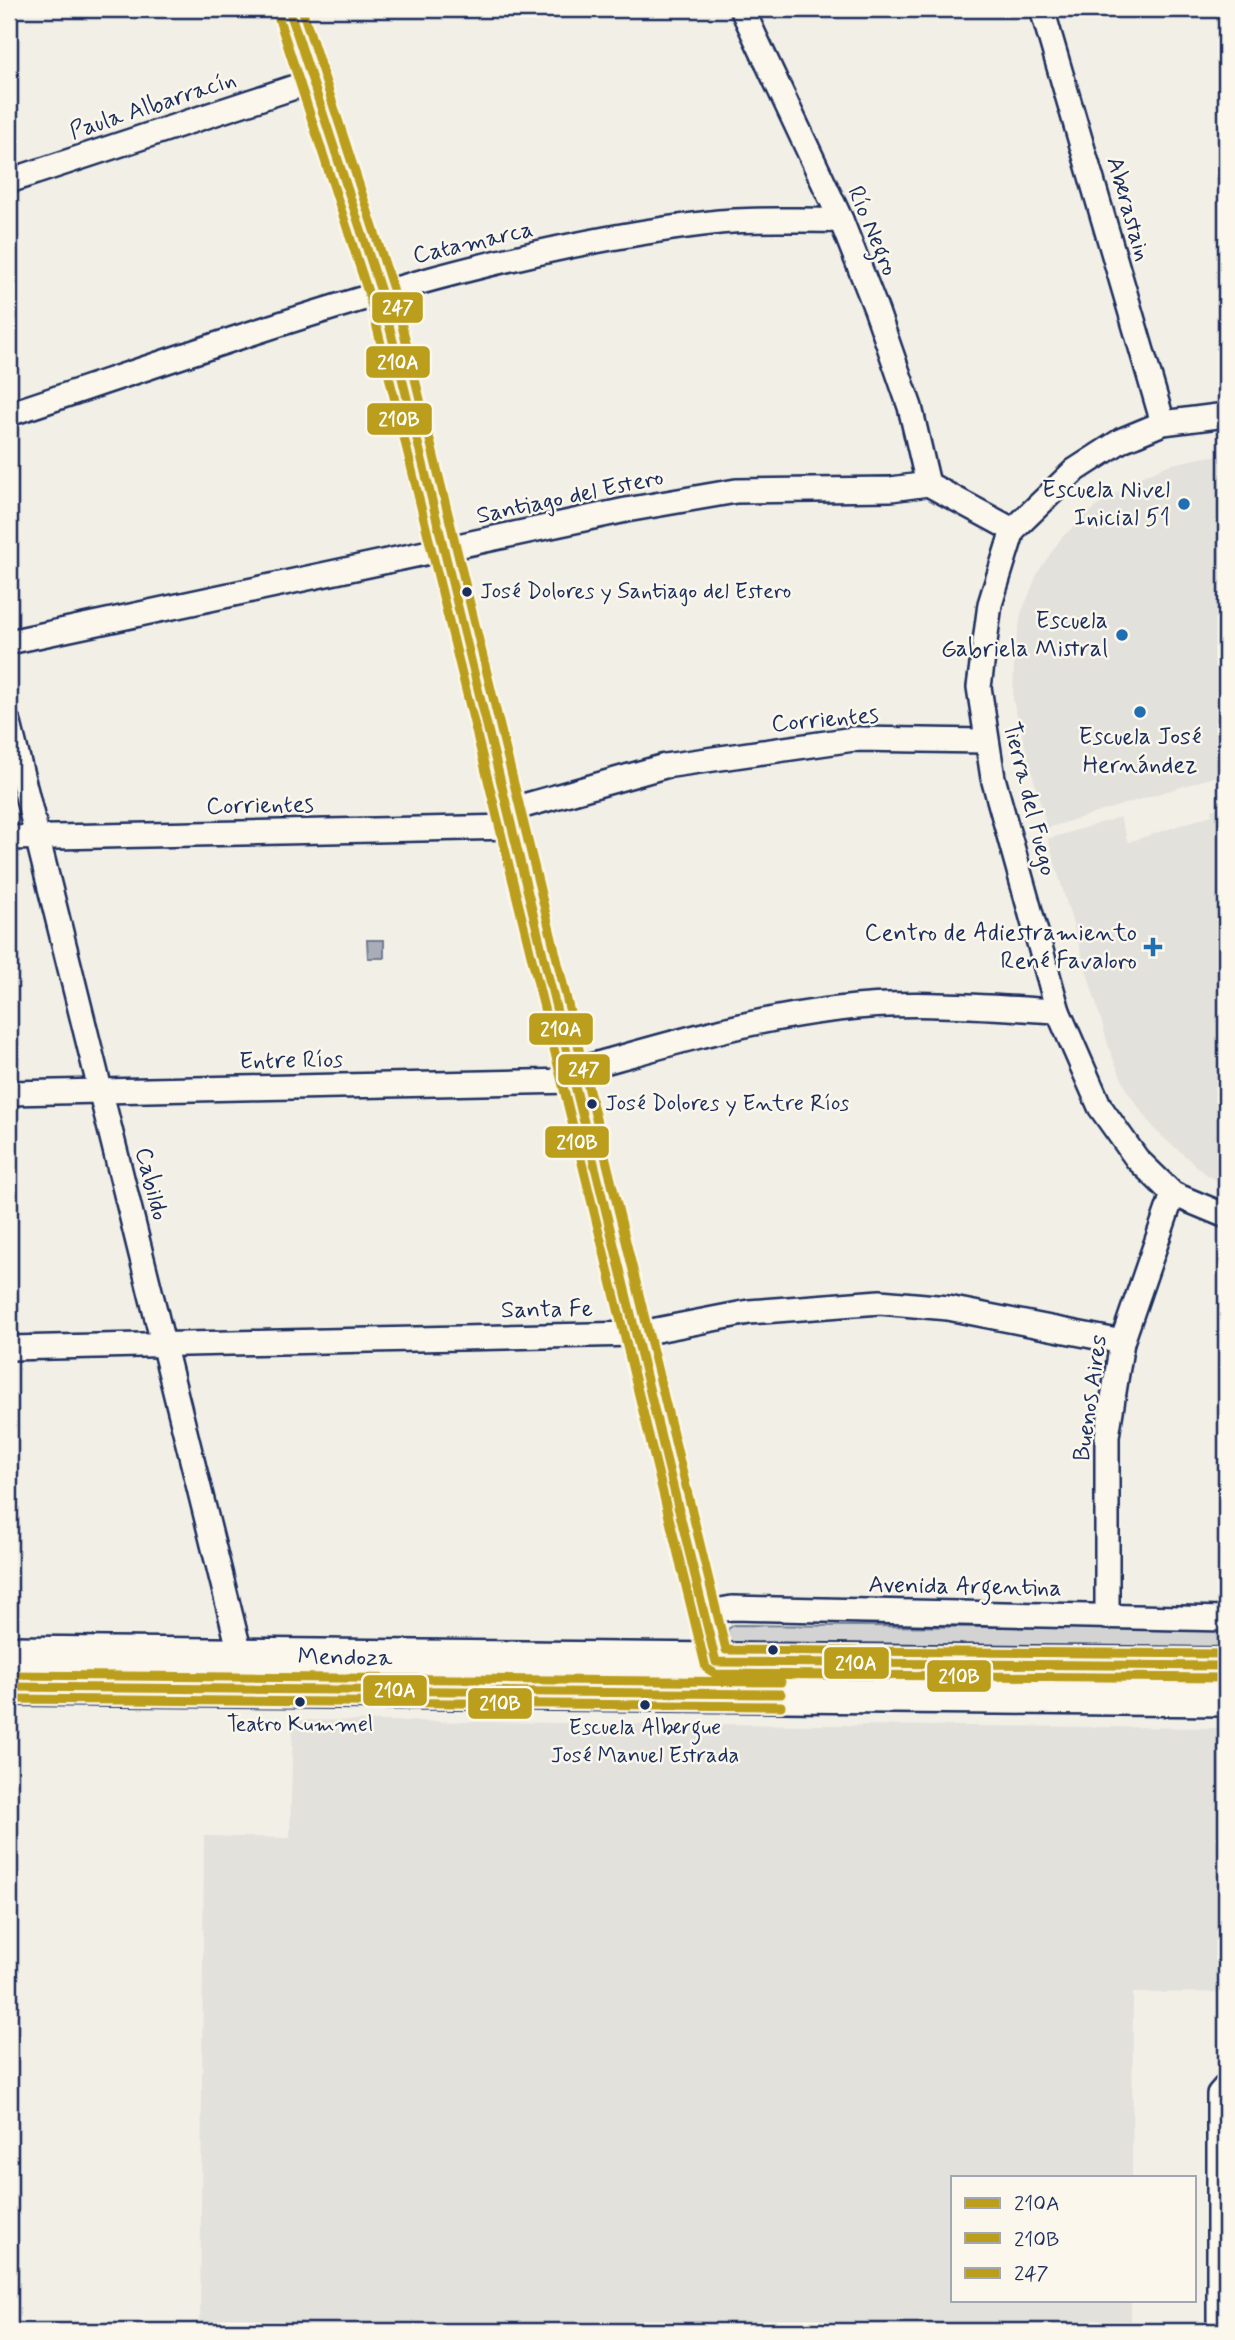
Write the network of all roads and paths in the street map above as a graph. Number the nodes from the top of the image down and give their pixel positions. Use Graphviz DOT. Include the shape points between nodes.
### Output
graph roads {
  1 [pos="289,9"];
  2 [pos="742,9"];
  3 [pos="1042,9"];
  4 [pos="313,81"];
  5 [pos="9,181"];
  6 [pos="841,220"];
  7 [pos="381,292"];
  8 [pos="9,414"];
  9 [pos="1226,415"];
  10 [pos="1163,423"];
  11 [pos="929,484"];
  12 [pos="1013,530"];
  13 [pos="445,551"];
  14 [pos="9,642"];
  15 [pos="9,723"];
  16 [pos="985,741"];
  17 [pos="511,819"];
  18 [pos="37,837"];
  19 [pos="9,838"];
  20 [pos="1058,1011"];
  21 [pos="573,1076"];
  22 [pos="100,1091"];
  23 [pos="9,1093"];
  24 [pos="1173,1194"];
  25 [pos="1226,1216"];
  26 [pos="636,1334"];
  27 [pos="1122,1342"];
  28 [pos="164,1345"];
  29 [pos="9,1348"];
  30 [pos="704,1612"];
  31 [pos="1107,1617"];
  32 [pos="1226,1619"];
  33 [pos="9,1654"];
  34 [pos="241,1657"];
  35 [pos="1226,1666"];
  36 [pos="716,1678"];
  37 [pos="9,1687"];
  38 [pos="202,1689"];
  39 [pos="264,1689"];
  40 [pos="1226,1698"];
  41 [pos="1222,2090"];
  42 [pos="1219,2331"];
  1 -- 4 [label="street"];
  2 -- 6 [label="street, Río Negro"];
  3 -- 10 [label="street, Aberastain"];
  4 -- 5 [label="street, Paula Albarracín"];
  4 -- 7 [label="street"];
  6 -- 7 [label="street, Catamarca" via="721,222 606,239"];
  6 -- 11 [label="street, Río Negro" via="910,407"];
  7 -- 8 [label="street, Catamarca"];
  7 -- 13 [label="street"];
  9 -- 10 [label="street, Tierra del Fuego"];
  10 -- 12 [label="street, Tierra del Fuego" via="1122,440 1074,471"];
  11 -- 12 [label="street"];
  11 -- 13 [label="street, Santiago del Estero" via="891,489 736,491 626,510"];
  12 -- 16 [label="street, Tierra del Fuego" via="990,604 979,687"];
  13 -- 14 [label="street, Santiago del Estero"];
  13 -- 17 [label="street"];
  15 -- 18 [label="street, Cabildo"];
  16 -- 17 [label="street, Corrientes" via="854,739 665,766"];
  16 -- 20 [label="street, Tierra del Fuego"];
  17 -- 18 [label="street, Corrientes"];
  17 -- 21 [label="street"];
  18 -- 19 [label="street, Corrientes"];
  18 -- 22 [label="street, Cabildo"];
  20 -- 21 [label="street, Entre Ríos" via="941,1005 839,1009 720,1030"];
  20 -- 24 [label="street, Tierra del Fuego" via="1100,1107 1137,1159"];
  21 -- 22 [label="street, Entre Ríos"];
  21 -- 26 [label="street"];
  22 -- 23 [label="street, Entre Ríos"];
  22 -- 28 [label="street, Cabildo"];
  24 -- 25 [label="street, Tierra del Fuego"];
  24 -- 27 [label="street, Buenos Aires"];
  26 -- 27 [label="street, Santa Fe" via="749,1312 880,1302 948,1308"];
  26 -- 28 [label="street, Santa Fe"];
  26 -- 30 [label="street"];
  27 -- 31 [label="street, Buenos Aires" via="1107,1436"];
  28 -- 29 [label="street, Santa Fe"];
  28 -- 34 [label="street, Cabildo"];
  30 -- 31 [label="street, Avenida Argentina" via="732,1608"];
  30 -- 36 [label="street"];
  31 -- 32 [label="street, Avenida Argentina"];
  33 -- 34 [label="main road, Mendoza"];
  34 -- 36 [label="main road, Mendoza"];
  34 -- 38 [label="street"];
  34 -- 39 [label="street, Cabildo"];
  35 -- 36 [label="main road, Mendoza"];
  36 -- 39 [label="main road, Mendoza"];
  36 -- 40 [label="main road, Mendoza"];
  37 -- 38 [label="main road, Mendoza"];
  38 -- 39 [label="main road, Mendoza"];
  41 -- 42 [label="street"];
}
